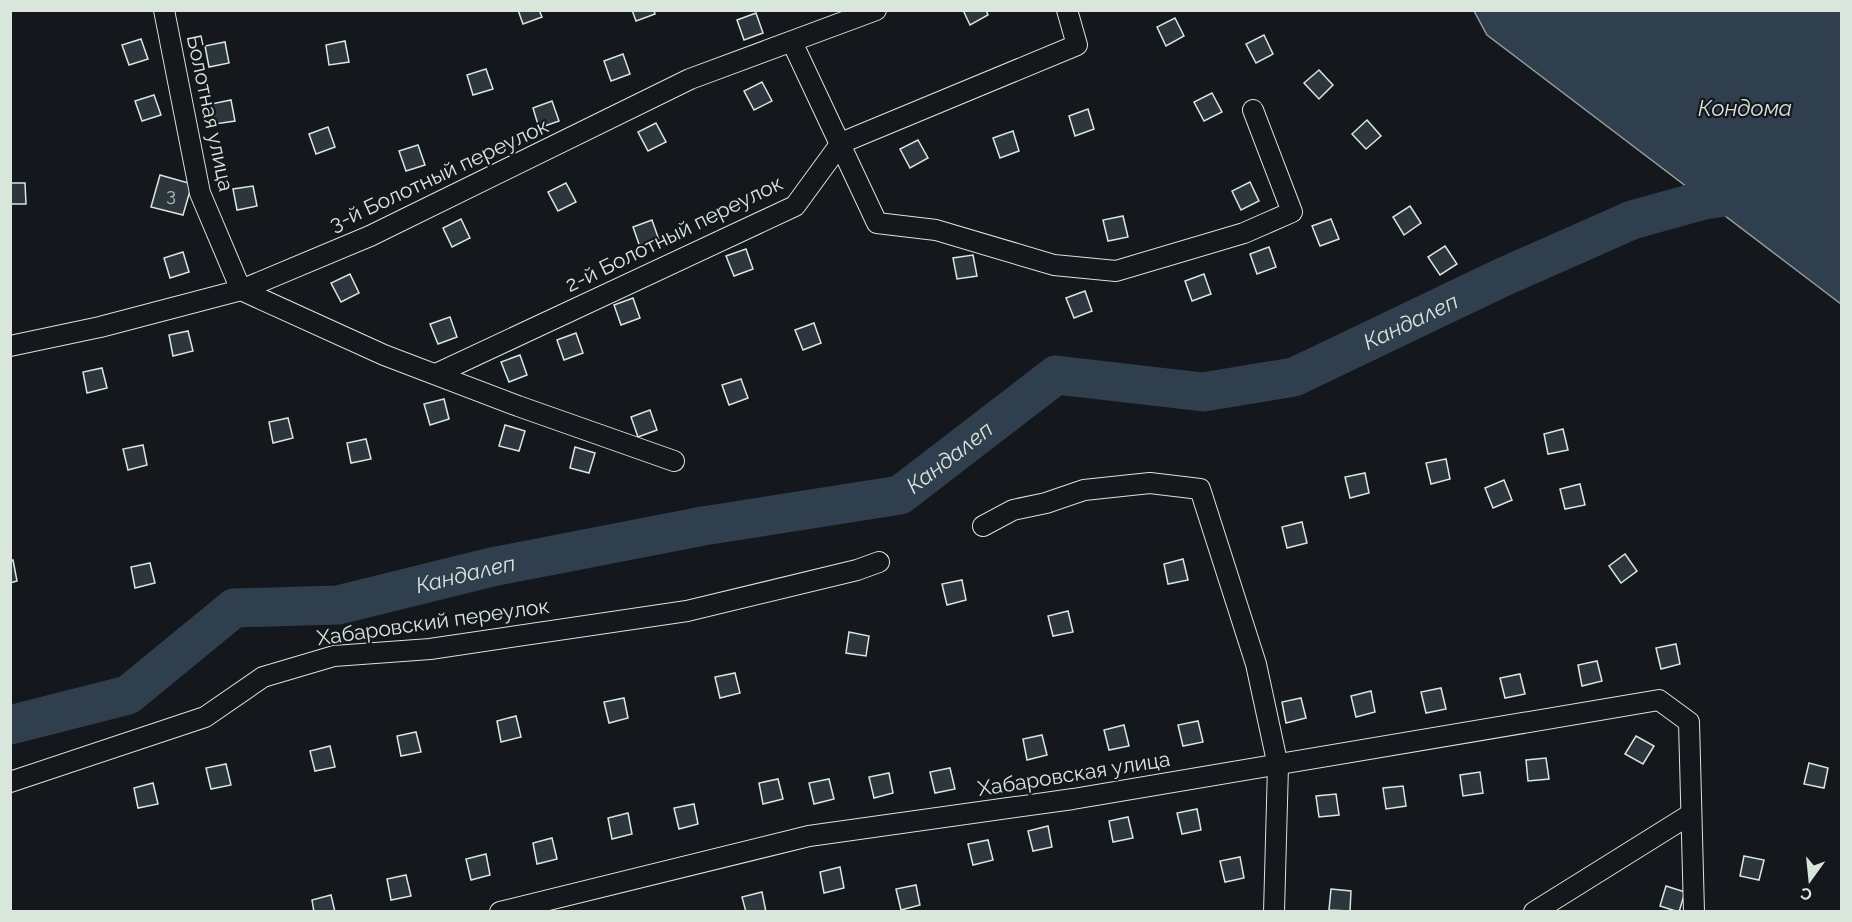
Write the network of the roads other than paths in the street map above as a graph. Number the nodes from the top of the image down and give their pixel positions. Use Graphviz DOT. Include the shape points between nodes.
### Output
graph roads {
  1 [pos="164,10"];
  2 [pos="876,10"];
  3 [pos="1067,10"];
  4 [pos="792,42"];
  5 [pos="1253,110"];
  6 [pos="841,143"];
  7 [pos="241,290"];
  8 [pos="10,346"];
  9 [pos="438,373"];
  10 [pos="674,461"];
  11 [pos="983,526"];
  12 [pos="879,562"];
  13 [pos="1278,766"];
  14 [pos="10,782"];
  15 [pos="1691,814"];
  16 [pos="500,912"];
  17 [pos="1274,912"];
  18 [pos="1534,912"];
  19 [pos="1694,912"];
  1 -- 7 [label="street, Болотная улица" via="200,193"];
  2 -- 4 [label="street, 3-й Болотный переулок"];
  3 -- 6 [label="street" via="1077,45"];
  4 -- 6 [label="street"];
  4 -- 7 [label="street, 3-й Болотный переулок" via="690,79 370,236"];
  5 -- 6 [label="street" via="1292,212 1244,233 1116,271 1054,265 936,230 877,223"];
  6 -- 9 [label="street, 2-й Болотный переулок" via="795,206"];
  7 -- 8 [label="street, 3-й Болотный переулок"];
  7 -- 9 [label="street" via="384,355"];
  9 -- 10 [label="street"];
  11 -- 13 [label="street" via="1012,510 1084,490 1150,483 1200,489 1256,664"];
  12 -- 14 [label="street, Хабаровский переулок" via="687,611 430,649 334,656 263,676 205,717"];
  13 -- 15 [label="street, Хабаровская улица" via="1659,700 1689,722"];
  13 -- 16 [label="street, Хабаровская улица" via="809,836"];
  13 -- 17 [label="street"];
  15 -- 18 [label="street"];
  15 -- 19 [label="street"];
}
